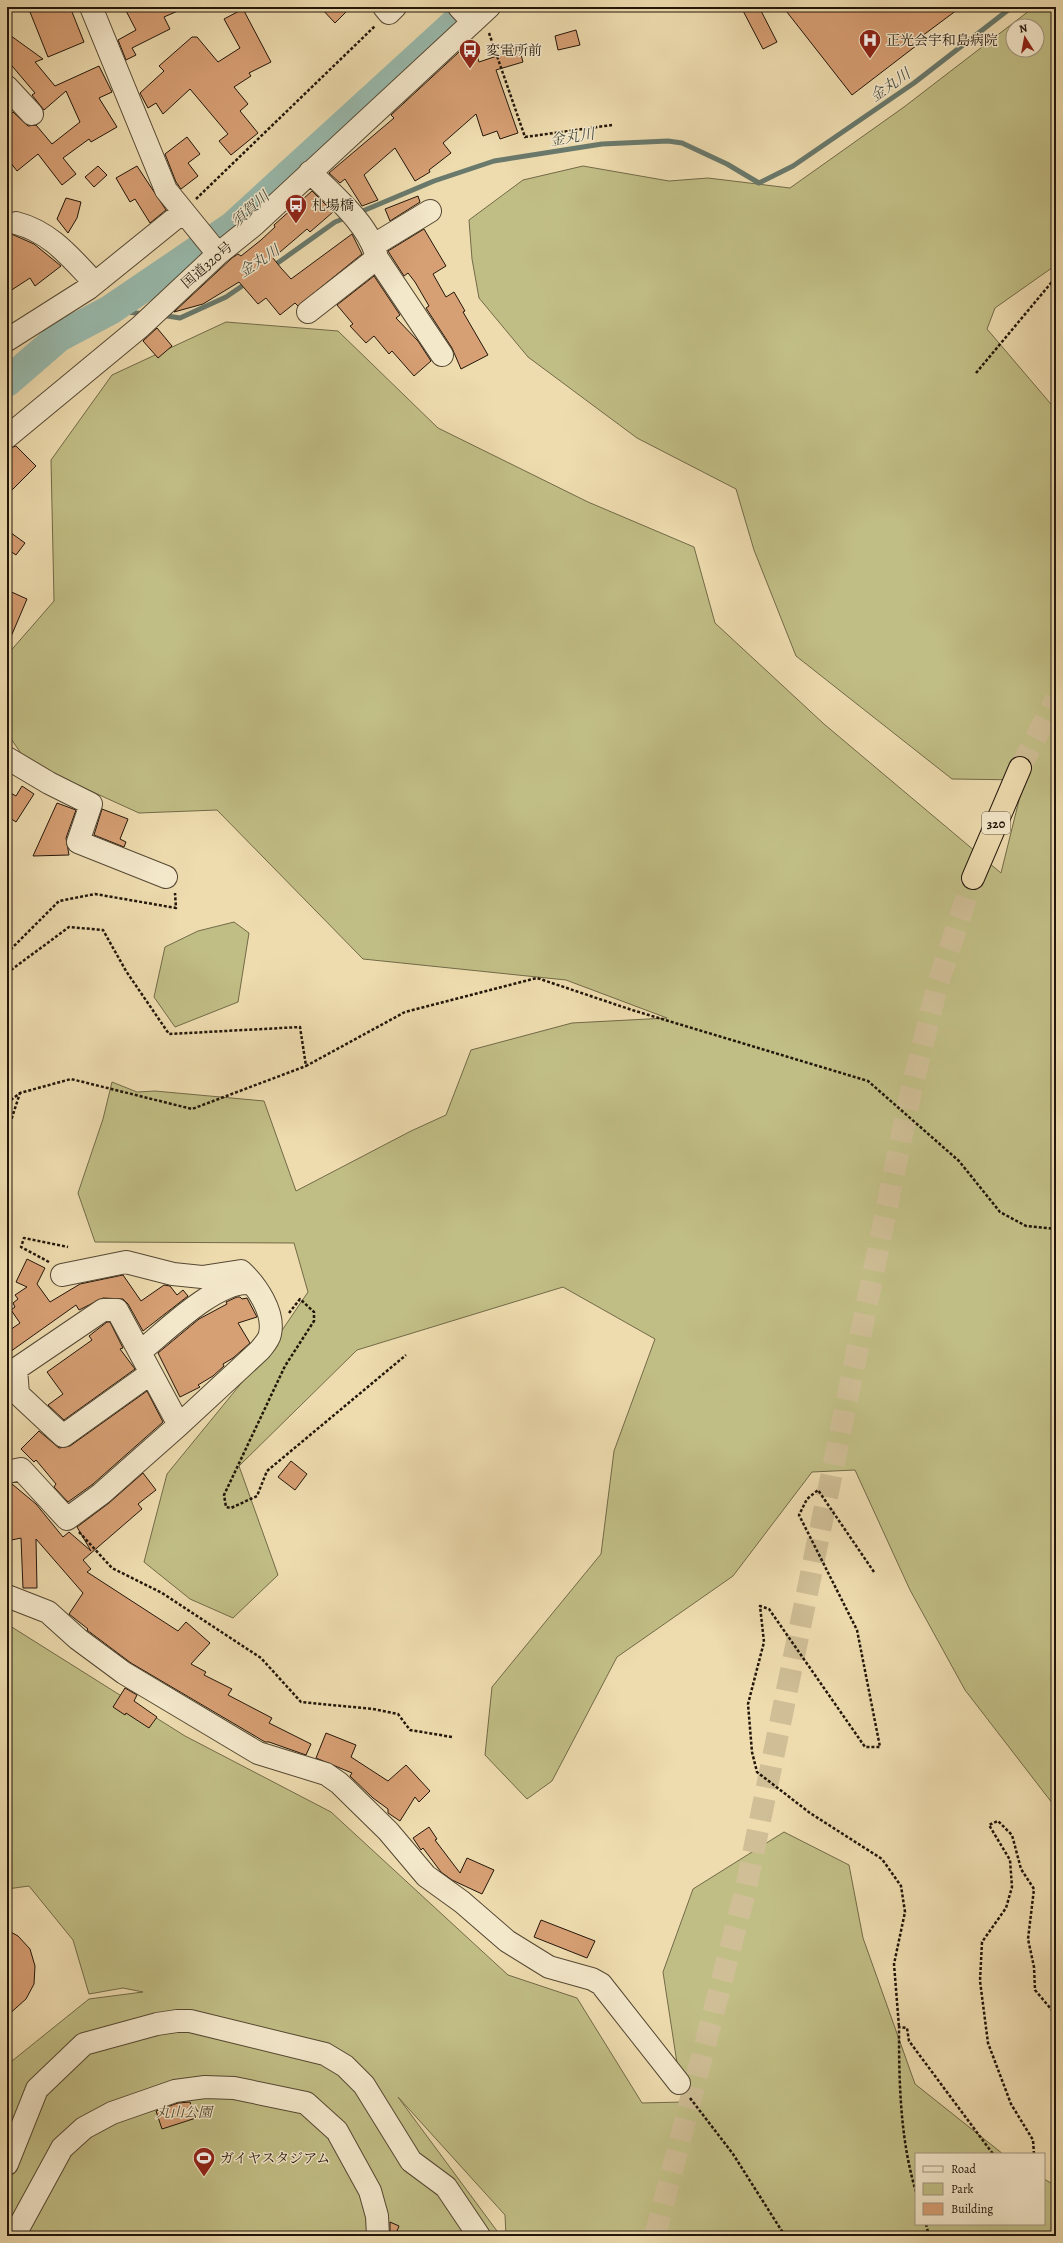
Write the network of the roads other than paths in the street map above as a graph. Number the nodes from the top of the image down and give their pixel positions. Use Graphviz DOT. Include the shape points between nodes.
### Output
graph roads {
  1 [pos="91,7"];
  2 [pos="474,14"];
  3 [pos="7,87"];
  4 [pos="32,114"];
  5 [pos="310,172"];
  6 [pos="430,211"];
  7 [pos="185,215"];
  8 [pos="16,224"];
  9 [pos="216,251"];
  10 [pos="376,251"];
  11 [pos="95,283"];
  12 [pos="308,312"];
  13 [pos="7,340"];
  14 [pos="442,355"];
  15 [pos="7,437"];
  16 [pos="7,758"];
  17 [pos="1020,768"];
  18 [pos="166,877"];
  19 [pos="972,878"];
  20 [pos="66,1274"];
  21 [pos="254,1283"];
  22 [pos="141,1351"];
  23 [pos="151,1372"];
  24 [pos="179,1425"];
  25 [pos="7,1472"];
  26 [pos="7,1596"];
  27 [pos="679,2083"];
  28 [pos="7,2164"];
  29 [pos="14,2236"];
  30 [pos="378,2236"];
  31 [pos="479,2236"];
  1 -- 7 [label="street" via="166,190"];
  2 -- 5 [label="street, 国道320号"];
  3 -- 4 [label="street"];
  5 -- 9 [label="street, 国道320号" via="254,225"];
  5 -- 10 [label="street" via="352,215"];
  6 -- 10 [label="street"];
  7 -- 9 [label="street"];
  7 -- 11 [label="street"];
  8 -- 11 [label="street" via="34,228 62,248"];
  9 -- 15 [label="street, 国道320号" via="140,327"];
  10 -- 12 [label="street"];
  10 -- 14 [label="street"];
  11 -- 13 [label="street"];
  16 -- 18 [label="street" via="91,804 78,842"];
  17 -- 19 [label="highway, 320"];
  20 -- 21 [label="street" via="126,1262 173,1274 202,1277 241,1271"];
  21 -- 22 [label="street" via="237,1283 215,1292"];
  21 -- 24 [label="street" via="260,1292 270,1321 270,1335 260,1350"];
  22 -- 23 [label="street"];
  22 -- 23 [label="street" via="117,1310 103,1310 16,1369 18,1394 63,1436"];
  23 -- 24 [label="street"];
  24 -- 25 [label="street" via="101,1494 67,1518 21,1468"];
  26 -- 27 [label="street" via="48,1612 78,1639 124,1673 258,1753 326,1774 339,1783 388,1831 426,1876 462,1902 507,1941 549,1966 601,1984"];
  28 -- 31 [label="street" via="37,2089 84,2044 157,2024 190,2021 325,2054 346,2066 364,2085 411,2161 446,2187"];
  29 -- 30 [label="street" via="62,2148 84,2128 112,2113 175,2091 205,2087 234,2088 306,2103 337,2131 370,2191 377,2216"];
}
